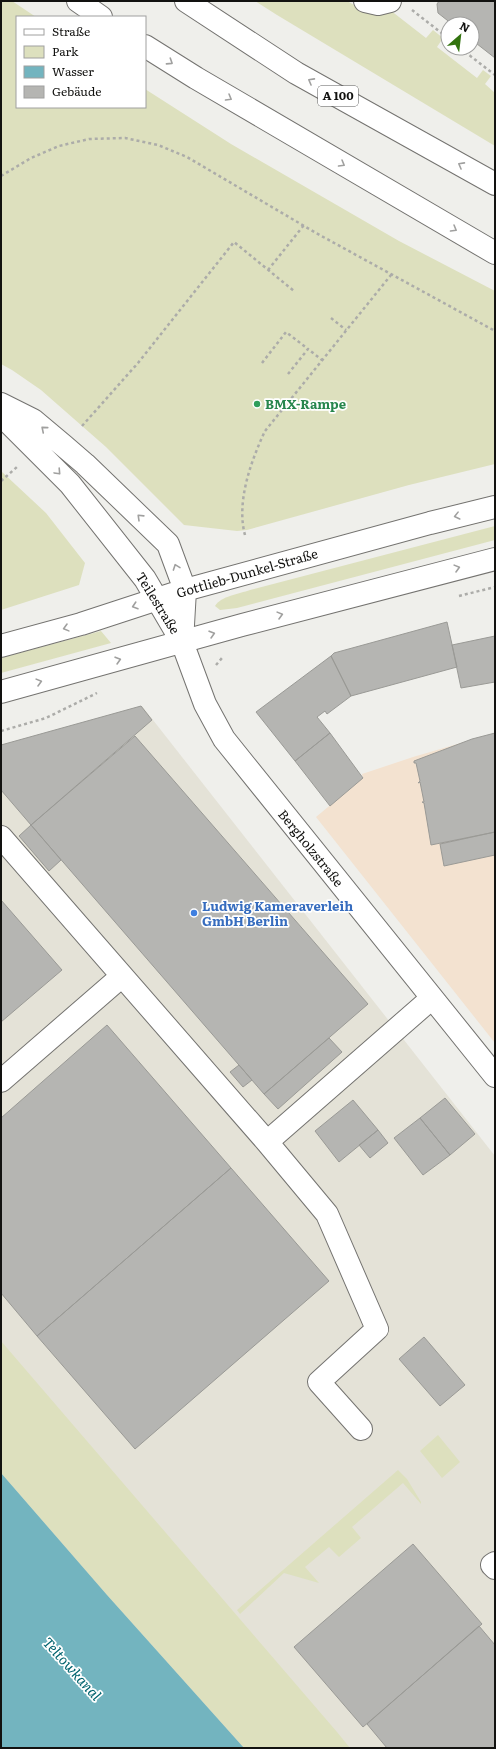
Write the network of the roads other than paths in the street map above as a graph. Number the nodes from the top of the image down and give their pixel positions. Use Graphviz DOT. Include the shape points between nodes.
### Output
graph roads {
  1 [pos="78,1"];
  2 [pos="186,1"];
  3 [pos="365,1"];
  4 [pos="398,3"];
  5 [pos="100,16"];
  6 [pos="146,47"];
  7 [pos="495,184"];
  8 [pos="495,253"];
  9 [pos="1,404"];
  10 [pos="1,415"];
  11 [pos="495,507"];
  12 [pos="495,559"];
  13 [pos="185,590"];
  14 [pos="156,599"];
  15 [pos="182,642"];
  16 [pos="1,646"];
  17 [pos="1,692"];
  18 [pos="1,837"];
  19 [pos="122,976"];
  20 [pos="432,998"];
  21 [pos="495,1076"];
  22 [pos="1,1081"];
  23 [pos="267,1142"];
  24 [pos="361,1429"];
  25 [pos="495,1563"];
  26 [pos="495,1568"];
  1 -- 5 [label="main road"];
  7 -- 2 [label="main road, A 100, one-way" via="296,72"];
  3 -- 4 [label="main road" via="378,4"];
  6 -- 8 [label="main road, one-way"];
  13 -- 9 [label="main road, Teilestraße, one-way" via="168,544 85,464 33,420"];
  10 -- 14 [label="main road, Teilestraße, one-way" via="78,494 136,566"];
  11 -- 13 [label="main road, Gottlieb-Dunkel-Straße, one-way"];
  15 -- 12 [label="main road, one-way"];
  13 -- 14 [label="main road, Gottlieb-Dunkel-Straße"];
  13 -- 15 [label="main road, Teilestraße"];
  14 -- 15 [label="main road, Teilestraße"];
  14 -- 16 [label="main road, Gottlieb-Dunkel-Straße, one-way" via="81,624"];
  17 -- 15 [label="main road, one-way"];
  15 -- 20 [label="main road, Bergholzstraße" via="205,704 224,740"];
  18 -- 19 [label="main road"];
  19 -- 22 [label="main road"];
  19 -- 23 [label="main road"];
  20 -- 21 [label="main road, Bergholzstraße"];
  20 -- 23 [label="main road"];
  23 -- 24 [label="main road" via="327,1214 377,1329 319,1382"];
  25 -- 26 [label="main road" via="492,1565"];
}
